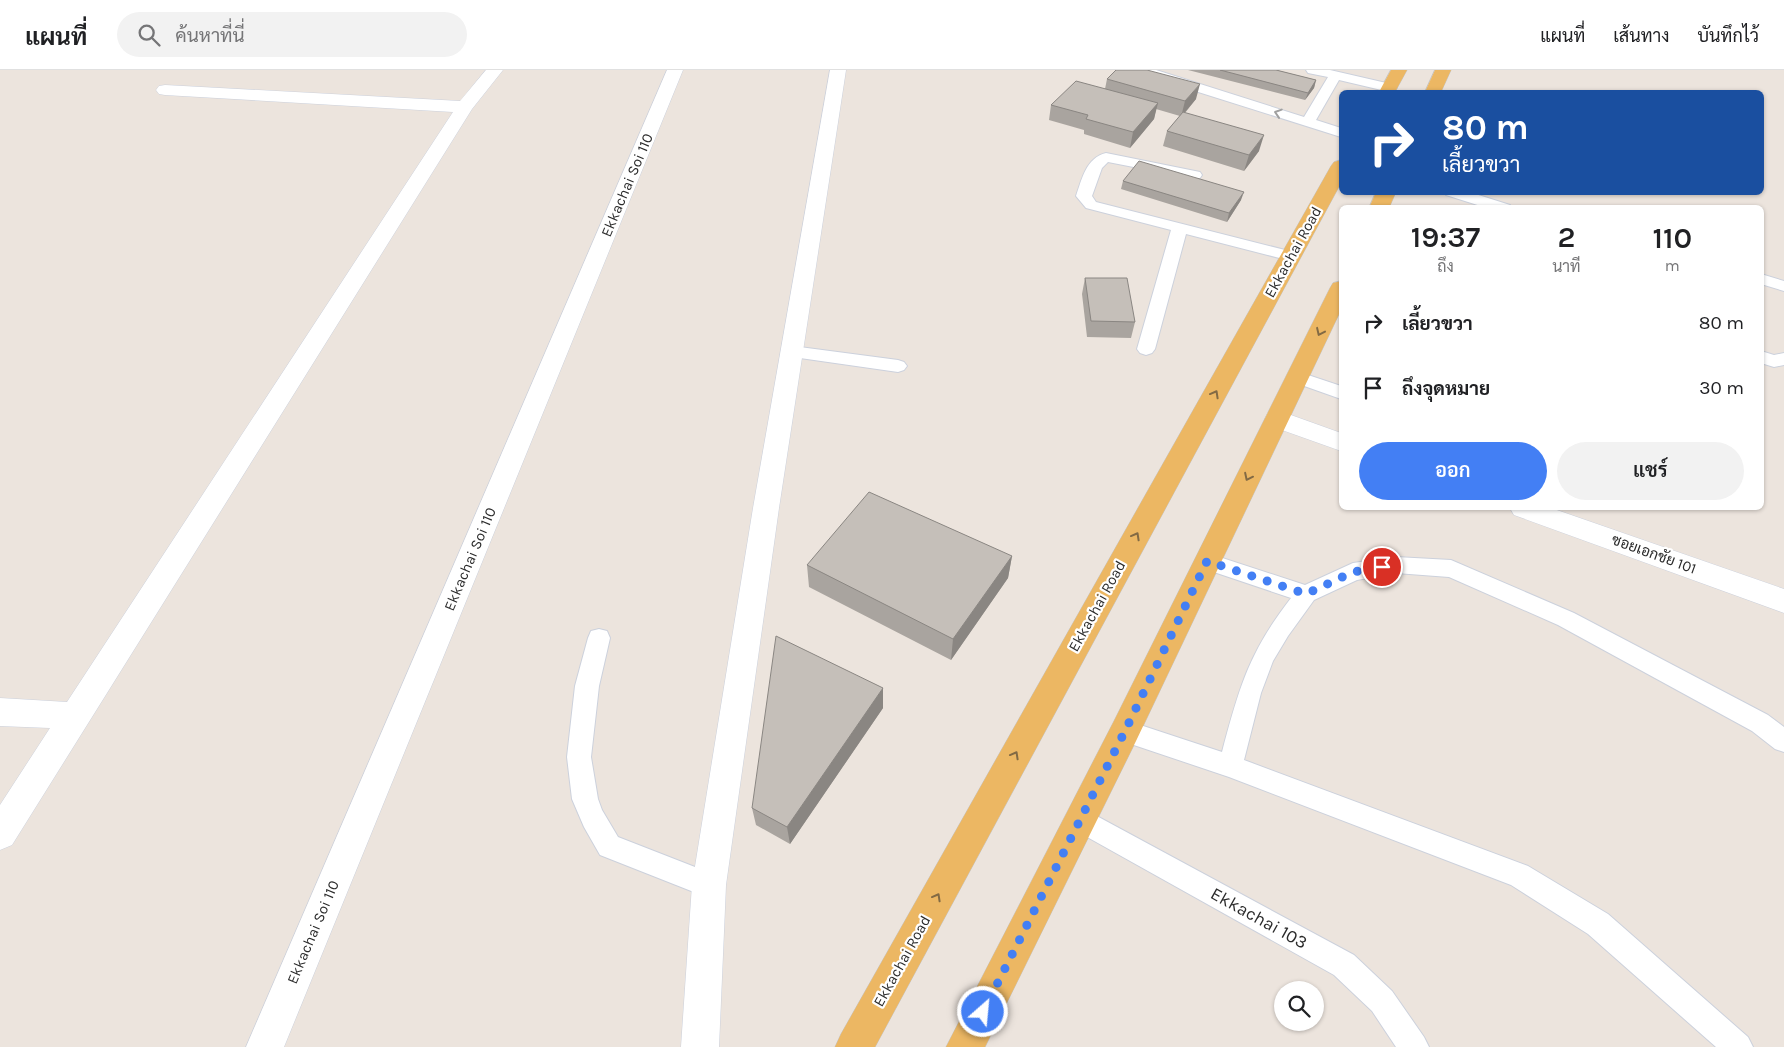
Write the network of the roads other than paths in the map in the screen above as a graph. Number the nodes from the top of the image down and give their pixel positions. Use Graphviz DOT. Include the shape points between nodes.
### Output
graph roads {
  1 [pos="495,70"];
  2 [pos="676,70"];
  3 [pos="838,70"];
  4 [pos="1143,70"];
  5 [pos="1313,70"];
  6 [pos="1399,70"];
  7 [pos="1443,70"];
  8 [pos="1335,76"];
  9 [pos="165,90"];
  10 [pos="1388,90"];
  11 [pos="1434,90"];
  12 [pos="465,107"];
  13 [pos="1308,122"];
  14 [pos="1339,131"];
  15 [pos="1339,170"];
  16 [pos="1195,175"];
  17 [pos="1462,195"];
  18 [pos="1495,205"];
  19 [pos="1180,227"];
  20 [pos="1291,256"];
  21 [pos="1764,280"];
  22 [pos="1784,286"];
  23 [pos="1339,292"];
  24 [pos="1146,349"];
  25 [pos="792,352"];
  26 [pos="1764,358"];
  27 [pos="1784,359"];
  28 [pos="898,366"];
  29 [pos="1299,378"];
  30 [pos="1339,392"];
  31 [pos="1277,419"];
  32 [pos="1339,441"];
  33 [pos="1530,510"];
  34 [pos="1207,561"];
  35 [pos="1306,594"];
  36 [pos="1784,601"];
  37 [pos="599,638"];
  38 [pos="0,712"];
  39 [pos="75,716"];
  40 [pos="1784,720"];
  41 [pos="1760,723"];
  42 [pos="1125,731"];
  43 [pos="1784,741"];
  44 [pos="1230,766"];
  45 [pos="1080,820"];
  46 [pos="0,834"];
  47 [pos="709,885"];
  48 [pos="265,1047"];
  49 [pos="700,1047"];
  50 [pos="854,1047"];
  51 [pos="965,1047"];
  52 [pos="1414,1047"];
  53 [pos="1738,1047"];
  1 -- 12 [label="street"];
  2 -- 48 [label="street, Ekkachai Soi 110"];
  3 -- 25 [label="street"];
  13 -- 4 [label="lane, one-way"];
  5 -- 8 [label="lane"];
  6 -- 10 [label="main road"];
  7 -- 11 [label="main road"];
  8 -- 10 [label="lane"];
  8 -- 13 [label="lane"];
  9 -- 12 [label="street"];
  12 -- 39 [label="street"];
  13 -- 14 [label="lane"];
  15 -- 20 [label="main road, Ekkachai Road"];
  16 -- 19 [label="lane" via="1106,157 1095,166 1084,196 1091,205"];
  17 -- 18 [label="lane"];
  19 -- 20 [label="lane"];
  19 -- 24 [label="lane"];
  50 -- 20 [label="main road, Ekkachai Road, one-way"];
  21 -- 22 [label="lane"];
  23 -- 29 [label="main road, one-way"];
  25 -- 28 [label="lane"];
  25 -- 47 [label="street"];
  26 -- 27 [label="lane" via="1774,361"];
  29 -- 30 [label="lane"];
  29 -- 31 [label="main road"];
  31 -- 32 [label="street"];
  31 -- 34 [label="main road, one-way"];
  33 -- 36 [label="street, ซอยเอกชัย 101"];
  34 -- 35 [label="lane"];
  34 -- 42 [label="main road"];
  35 -- 41 [label="lane" via="1353,572 1396,565 1451,569 1566,619"];
  35 -- 44 [label="lane" via="1258,667"];
  37 -- 47 [label="lane" via="587,686 579,757 586,799 593,818 609,846"];
  38 -- 39 [label="street"];
  39 -- 46 [label="street"];
  40 -- 41 [label="lane"];
  41 -- 43 [label="lane"];
  42 -- 44 [label="lane"];
  42 -- 45 [label="main road"];
  44 -- 53 [label="lane" via="1518,875 1598,924"];
  45 -- 51 [label="main road"];
  45 -- 52 [label="lane, Ekkachai 103" via="1344,965 1382,1001"];
  47 -- 49 [label="street"];
}
